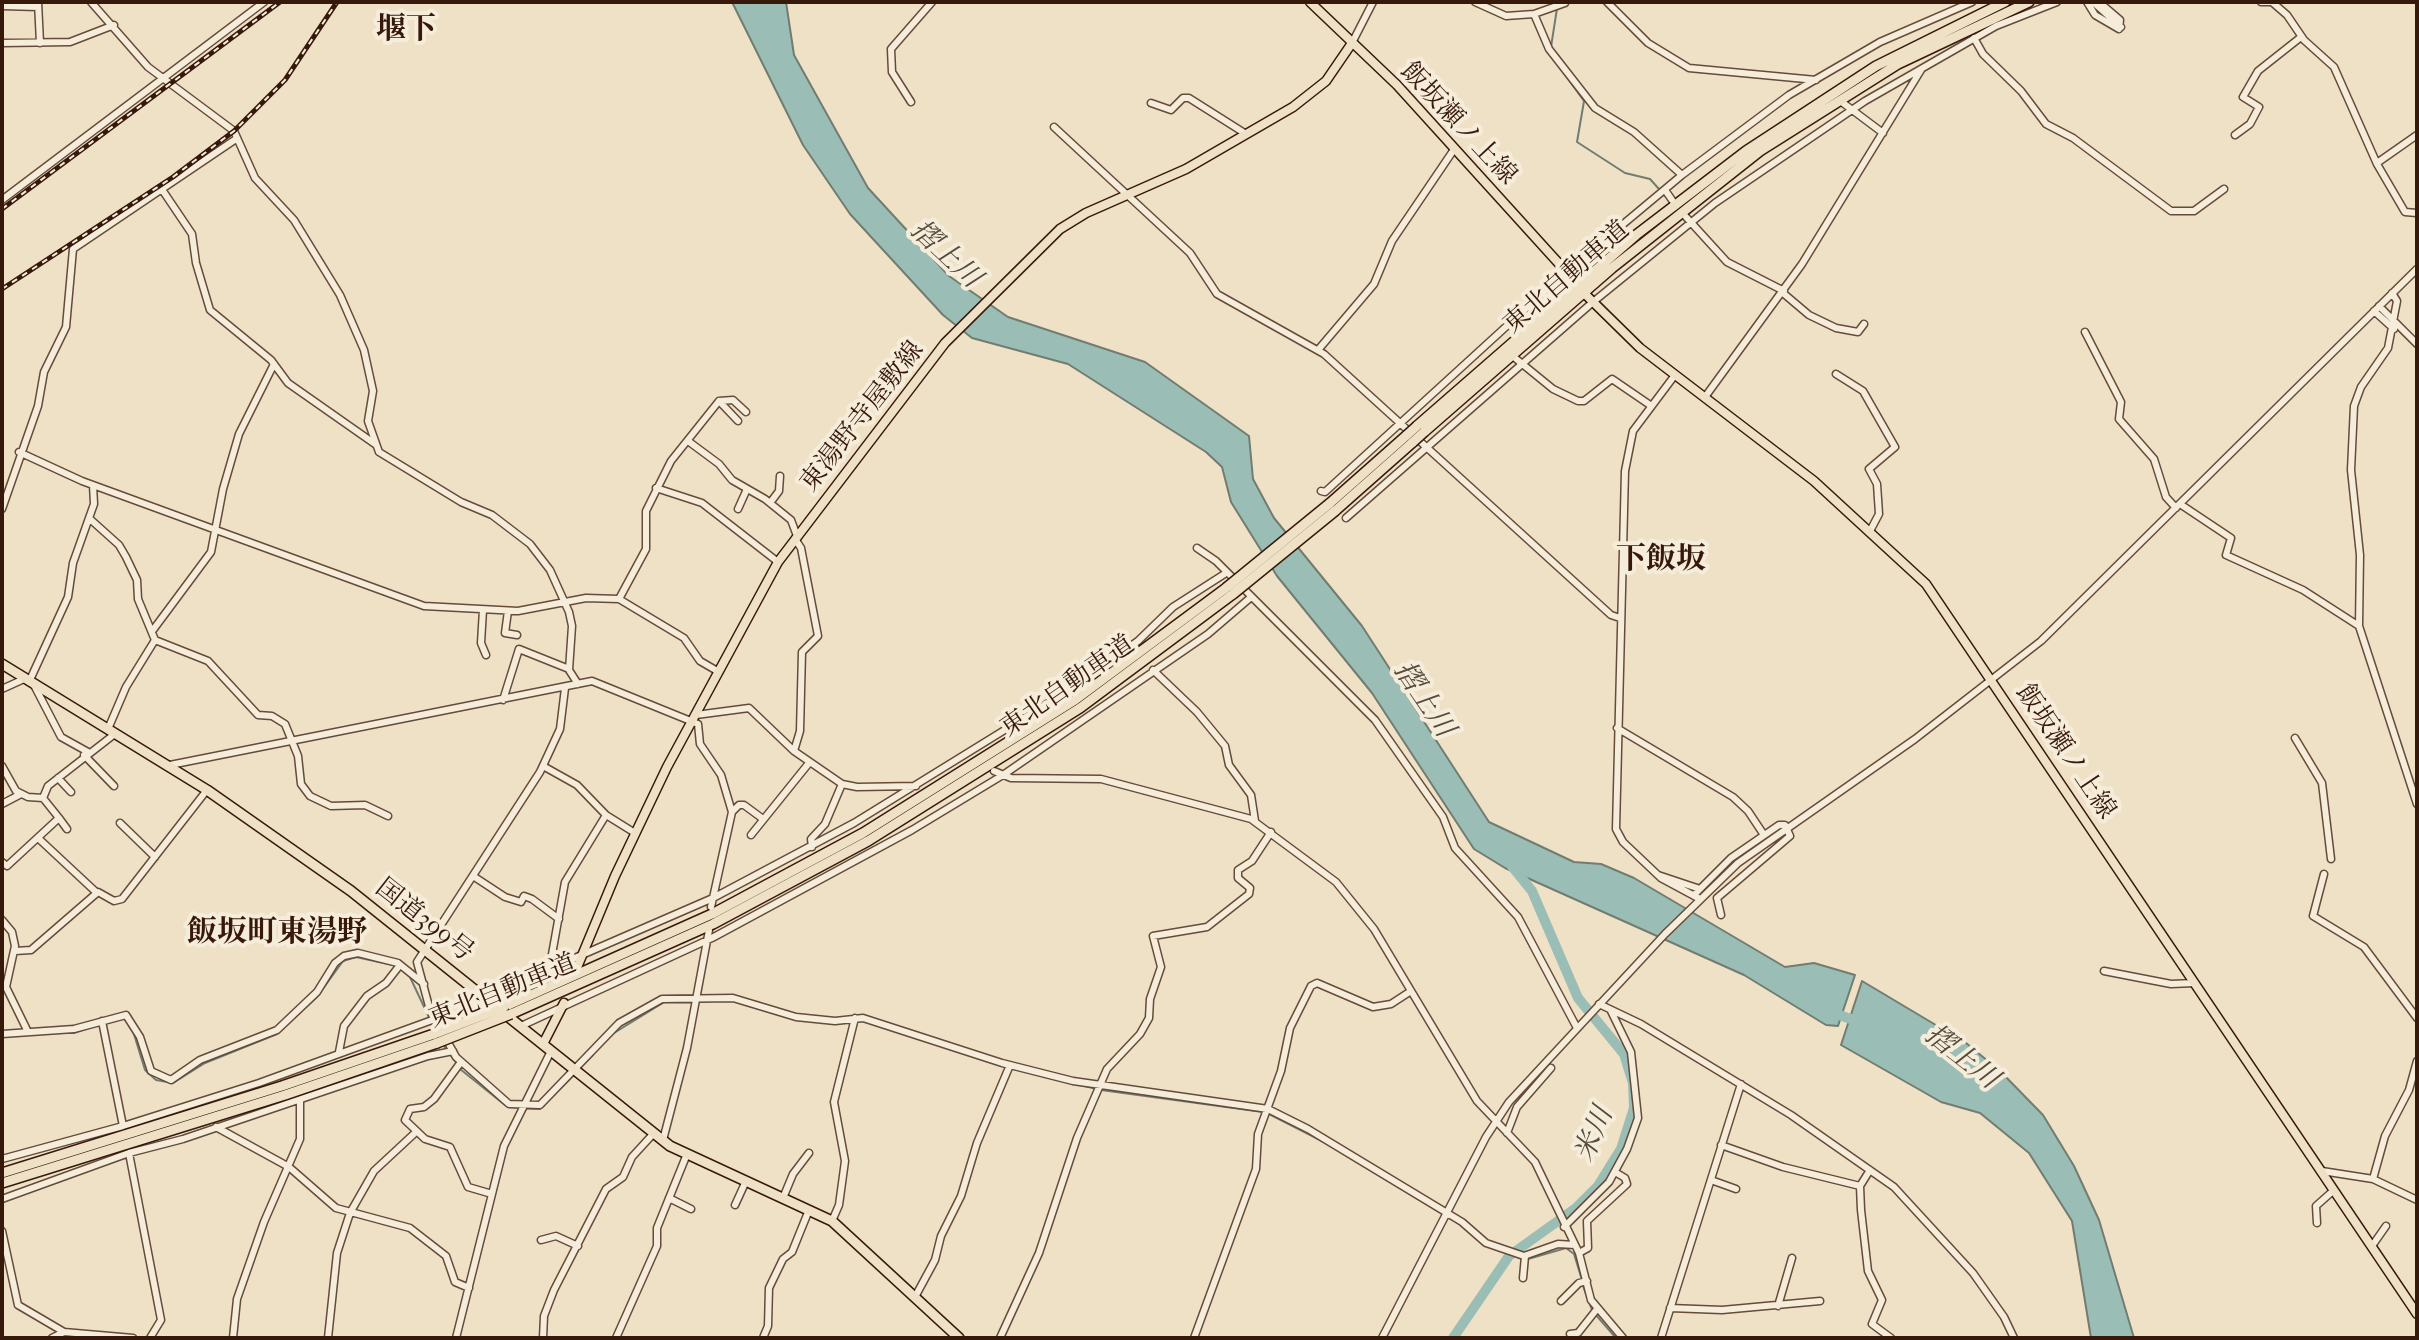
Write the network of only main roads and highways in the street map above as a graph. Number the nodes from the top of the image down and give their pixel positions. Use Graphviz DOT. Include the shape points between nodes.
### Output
graph roads {
  1 [pos="1310,2"];
  2 [pos="2005,2"];
  3 [pos="2029,2"];
  4 [pos="1352,43"];
  5 [pos="1570,275"];
  6 [pos="1590,299"];
  7 [pos="1420,429"];
  8 [pos="2,664"];
  9 [pos="576,970"];
  10 [pos="563,1006"];
  11 [pos="435,1039"];
  12 [pos="547,1047"];
  13 [pos="2,1173"];
  14 [pos="2,1183"];
  15 [pos="2417,1314"];
  16 [pos="959,1338"];
  1 -- 4 [label="main road, 飯坂瀬ノ上線"];
  2 -- 7 [label="highway, 東北自動車道" via="1876,66 1746,151 1636,235"];
  3 -- 7 [label="highway, 東北自動車道" via="1898,64 1760,151"];
  4 -- 5 [label="main road, 飯坂瀬ノ上線"];
  4 -- 9 [label="main road, 東湯野寺屋敷線" via="1322,85 1246,134 1071,223 945,343 778,562 635,833"];
  6 -- 15 [label="main road, 飯坂瀬ノ上線" via="1629,339 1814,481 1926,584"];
  7 -- 11 [label="highway, 東北自動車道, bridge" via="1230,591 1075,700 863,833 712,914"];
  8 -- 12 [label="highway, 国道399号" via="170,765 351,891"];
  10 -- 12 [label="main road"];
  11 -- 13 [label="highway, 東北自動車道"];
  11 -- 14 [label="highway, 東北自動車道" via="285,1095"];
  12 -- 16 [label="highway, 国道399号" via="663,1140 832,1221"];
}
